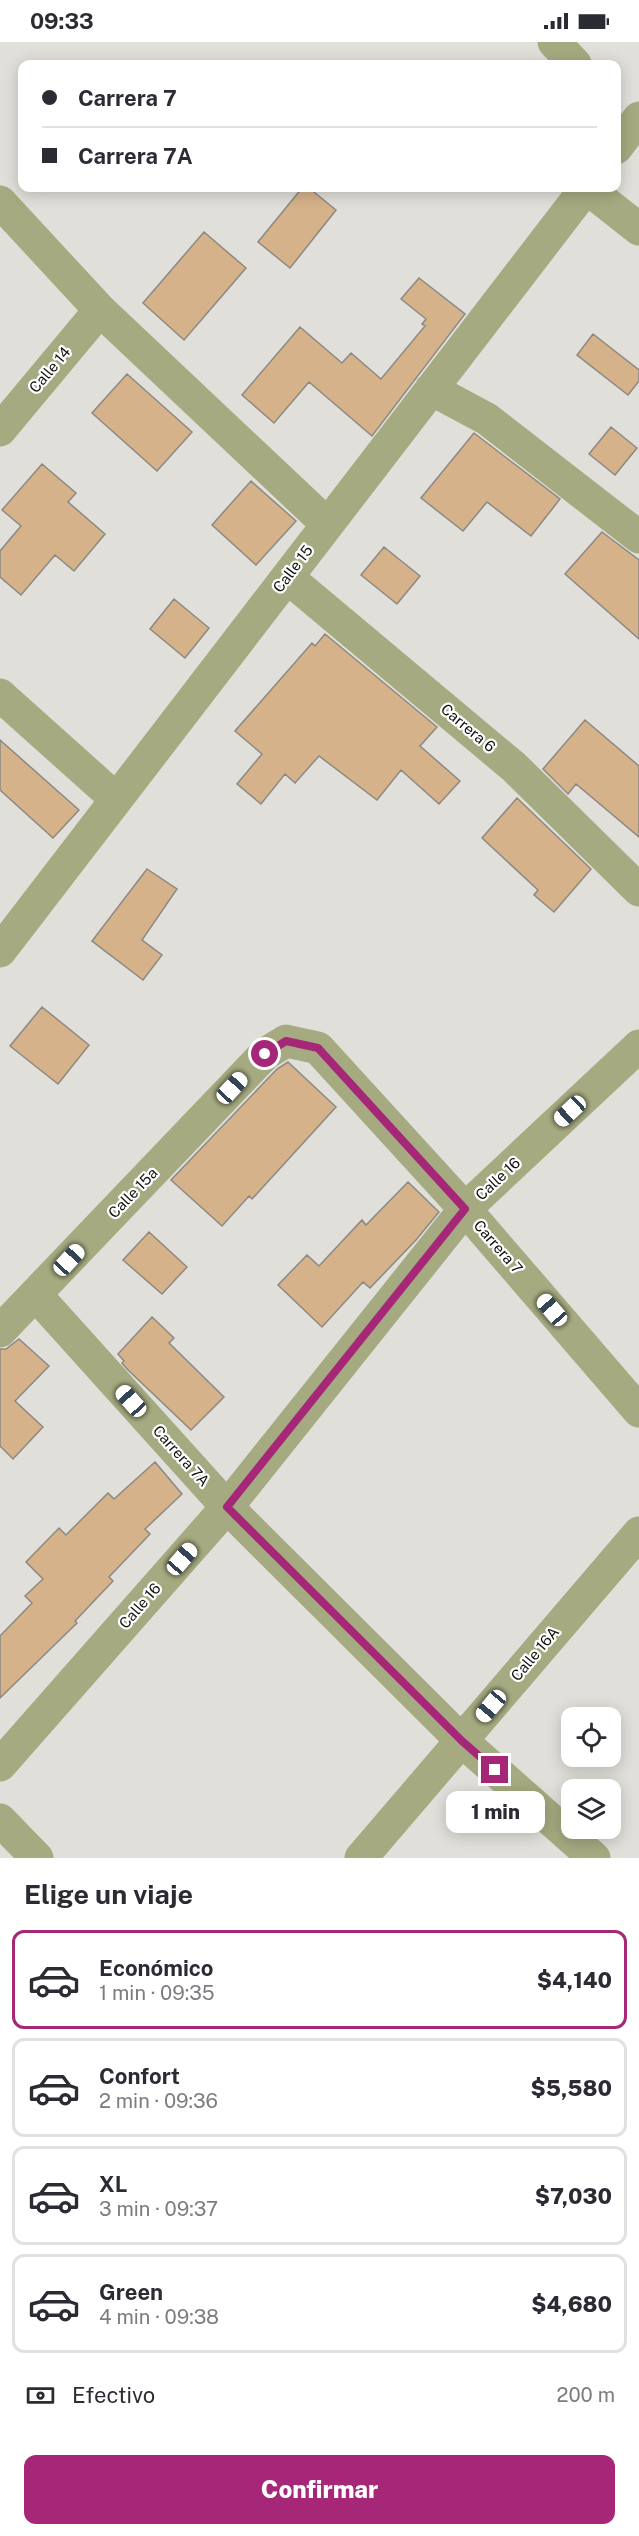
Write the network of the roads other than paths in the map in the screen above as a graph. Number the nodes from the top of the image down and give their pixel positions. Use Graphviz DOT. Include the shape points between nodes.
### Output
graph roads {
  1 [pos="554,42"];
  2 [pos="571,60"];
  3 [pos="583,192"];
  4 [pos="591,192"];
  5 [pos="0,202"];
  6 [pos="639,229"];
  7 [pos="100,310"];
  8 [pos="431,389"];
  9 [pos="0,430"];
  10 [pos="327,524"];
  11 [pos="639,537"];
  12 [pos="287,577"];
  13 [pos="0,695"];
  14 [pos="116,799"];
  15 [pos="639,890"];
  16 [pos="0,951"];
  17 [pos="639,1046"];
  18 [pos="265,1054"];
  19 [pos="465,1209"];
  20 [pos="36,1295"];
  21 [pos="0,1331"];
  22 [pos="639,1411"];
  23 [pos="227,1507"];
  24 [pos="639,1533"];
  25 [pos="462,1741"];
  26 [pos="0,1765"];
  27 [pos="0,1820"];
  28 [pos="37,1858"];
  29 [pos="361,1858"];
  30 [pos="594,1858"];
  1 -- 2 [label="street"];
  3 -- 8 [label="street, Calle 15"];
  4 -- 6 [label="street"];
  5 -- 7 [label="street"];
  7 -- 9 [label="street, Calle 14"];
  7 -- 10 [label="street"];
  8 -- 10 [label="street, Calle 15"];
  8 -- 11 [label="street" via="487,419"];
  10 -- 12 [label="street, Calle 15"];
  12 -- 14 [label="street, Calle 15"];
  12 -- 15 [label="street, Carrera 6" via="514,767"];
  13 -- 14 [label="street"];
  14 -- 16 [label="street, Calle 15"];
  17 -- 19 [label="street, Calle 16"];
  18 -- 19 [label="street, Carrera 7" via="286,1041 318,1048"];
  18 -- 20 [label="street, Calle 15a"];
  19 -- 22 [label="street, Carrera 7"];
  19 -- 23 [label="street, Calle 16"];
  20 -- 21 [label="street, Calle 15a"];
  20 -- 23 [label="street, Carrera 7A"];
  23 -- 25 [label="street, Carrera 7A"];
  23 -- 26 [label="street, Calle 16"];
  24 -- 25 [label="street, Calle 16A"];
  25 -- 29 [label="street, Calle 16A"];
  25 -- 30 [label="street, Carrera 7A"];
  27 -- 28 [label="street"];
}
